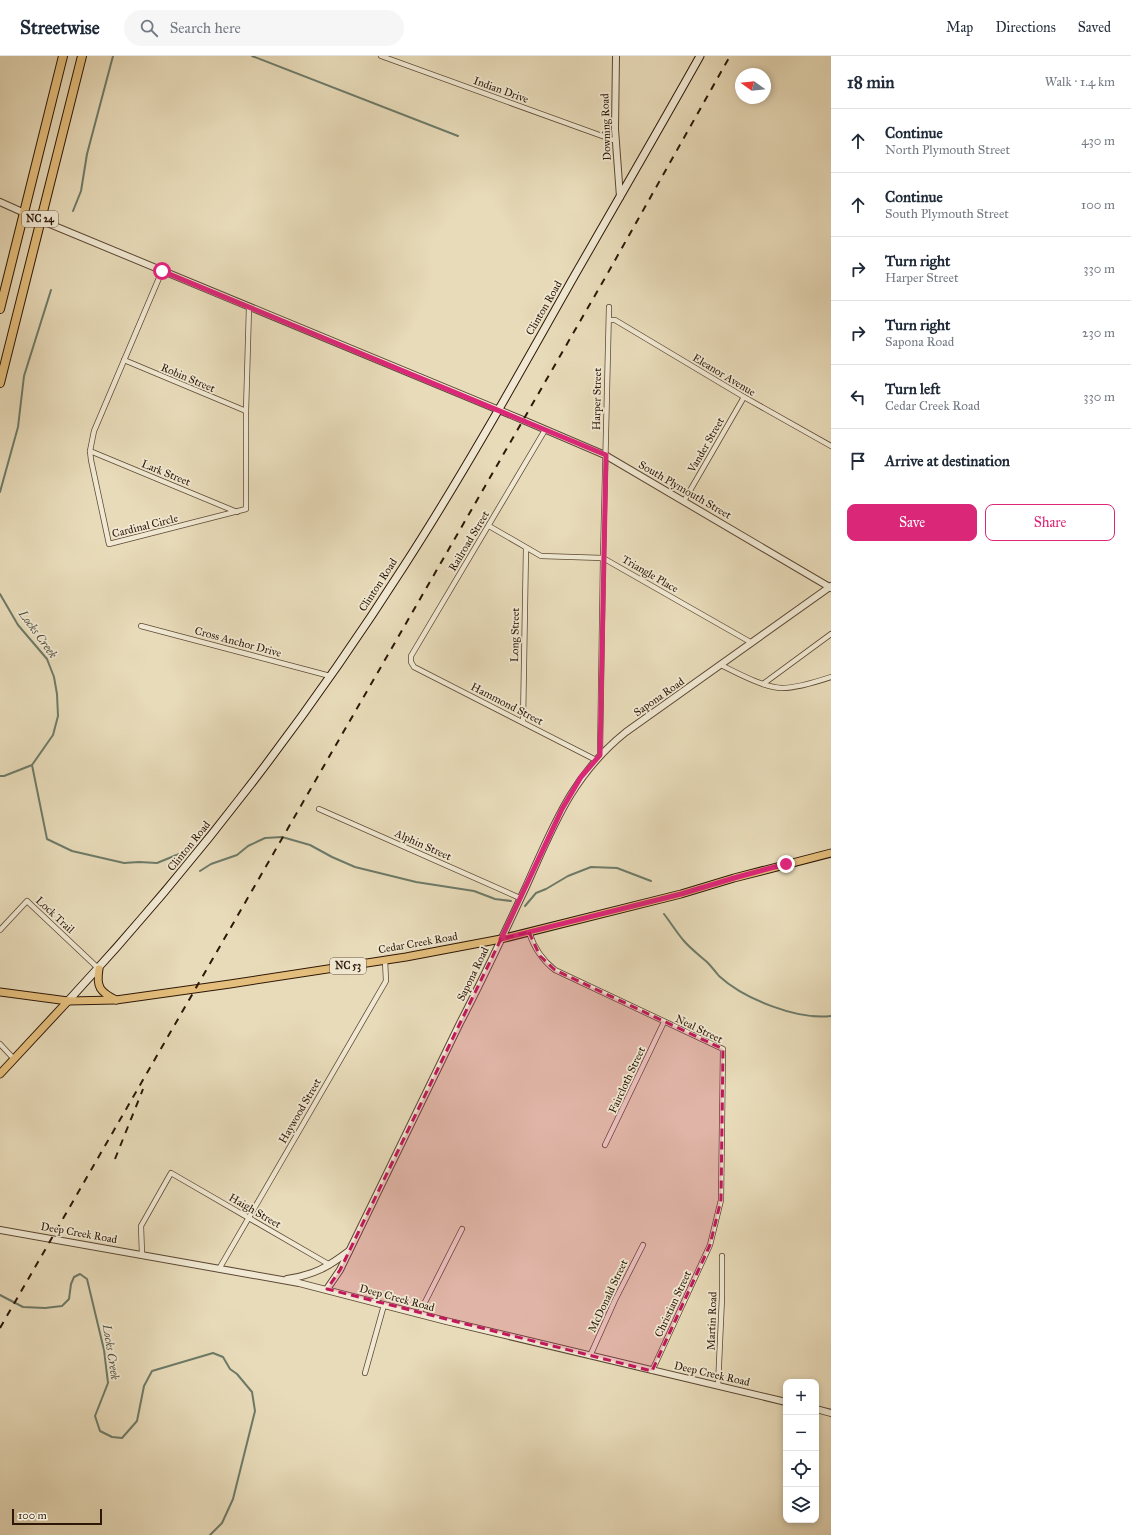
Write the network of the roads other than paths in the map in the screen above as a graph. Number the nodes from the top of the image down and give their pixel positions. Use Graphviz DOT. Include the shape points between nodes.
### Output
graph roads {
  1 [pos="63,56"];
  2 [pos="82,56"];
  3 [pos="381,56"];
  4 [pos="616,56"];
  5 [pos="700,56"];
  6 [pos="616,141"];
  7 [pos="620,197"];
  8 [pos="0,202"];
  9 [pos="24,212"];
  10 [pos="40,220"];
  11 [pos="162,271"];
  12 [pos="248,307"];
  13 [pos="609,307"];
  14 [pos="0,309"];
  15 [pos="609,320"];
  16 [pos="124,360"];
  17 [pos="0,383"];
  18 [pos="744,397"];
  19 [pos="498,410"];
  20 [pos="246,411"];
  21 [pos="545,430"];
  22 [pos="831,446"];
  23 [pos="90,451"];
  24 [pos="606,455"];
  25 [pos="684,501"];
  26 [pos="237,512"];
  27 [pos="489,526"];
  28 [pos="526,548"];
  29 [pos="603,558"];
  30 [pos="831,587"];
  31 [pos="141,626"];
  32 [pos="831,634"];
  33 [pos="752,643"];
  34 [pos="411,662"];
  35 [pos="721,665"];
  36 [pos="330,676"];
  37 [pos="831,677"];
  38 [pos="762,684"];
  39 [pos="523,722"];
  40 [pos="600,755"];
  41 [pos="596,760"];
  42 [pos="319,809"];
  43 [pos="831,853"];
  44 [pos="520,898"];
  45 [pos="0,930"];
  46 [pos="529,932"];
  47 [pos="501,939"];
  48 [pos="385,960"];
  49 [pos="99,968"];
  50 [pos="0,992"];
  51 [pos="116,1000"];
  52 [pos="68,1001"];
  53 [pos="664,1022"];
  54 [pos="0,1044"];
  55 [pos="14,1059"];
  56 [pos="0,1074"];
  57 [pos="605,1145"];
  58 [pos="248,1217"];
  59 [pos="462,1229"];
  60 [pos="0,1230"];
  61 [pos="642,1245"];
  62 [pos="710,1245"];
  63 [pos="350,1250"];
  64 [pos="142,1254"];
  65 [pos="722,1256"];
  66 [pos="330,1265"];
  67 [pos="219,1269"];
  68 [pos="282,1280"];
  69 [pos="327,1290"];
  70 [pos="384,1305"];
  71 [pos="420,1314"];
  72 [pos="590,1356"];
  73 [pos="652,1370"];
  74 [pos="365,1373"];
  75 [pos="718,1386"];
  76 [pos="783,1401"];
  77 [pos="819,1410"];
  78 [pos="831,1413"];
  1 -- 9 [label="highway, NC 24"];
  2 -- 10 [label="highway, NC 24"];
  3 -- 6 [label="street, Indian Drive"];
  4 -- 6 [label="street, Downing Road"];
  5 -- 7 [label="main road, Clinton Road"];
  6 -- 7 [label="street, Downing Road"];
  7 -- 19 [label="main road, Clinton Road"];
  8 -- 9 [label="street, South Plymouth Street"];
  9 -- 10 [label="street, South Plymouth Street"];
  9 -- 14 [label="highway, NC 24"];
  10 -- 11 [label="street, South Plymouth Street"];
  10 -- 17 [label="highway, NC 24"];
  11 -- 12 [label="street, South Plymouth Street"];
  11 -- 16 [label="street, Cardinal Circle"];
  12 -- 19 [label="street, South Plymouth Street"];
  12 -- 20 [label="street"];
  13 -- 15 [label="street, Harper Street"];
  15 -- 18 [label="street, Eleanor Avenue" via="615,320"];
  15 -- 24 [label="street, Harper Street"];
  16 -- 20 [label="street, Robin Street"];
  16 -- 23 [label="street, Cardinal Circle" via="94,431"];
  18 -- 22 [label="street, Eleanor Avenue"];
  18 -- 25 [label="street, Vander Street"];
  19 -- 21 [label="street, South Plymouth Street"];
  19 -- 36 [label="main road, Clinton Road" via="404,566"];
  20 -- 26 [label="street" via="246,509"];
  21 -- 24 [label="street, South Plymouth Street"];
  21 -- 27 [label="street, Railroad Street"];
  23 -- 26 [label="street, Lark Street"];
  23 -- 26 [label="street, Cardinal Circle" via="109,544"];
  24 -- 25 [label="street, South Plymouth Street"];
  24 -- 29 [label="street, Harper Street"];
  25 -- 30 [label="street, South Plymouth Street"];
  27 -- 28 [label="street, Triangle Place"];
  27 -- 34 [label="street, Railroad Street" via="411,656"];
  28 -- 29 [label="street, Triangle Place" via="541,556"];
  28 -- 39 [label="street, Long Street"];
  29 -- 33 [label="street, Triangle Place"];
  29 -- 40 [label="street, Harper Street"];
  30 -- 33 [label="street, Sapona Road"];
  31 -- 36 [label="street, Cross Anchor Drive"];
  32 -- 38 [label="street"];
  33 -- 35 [label="street, Sapona Road"];
  34 -- 39 [label="street, Hammond Street" via="414,667"];
  35 -- 38 [label="street"];
  35 -- 40 [label="street, Sapona Road" via="626,732"];
  36 -- 49 [label="main road, Clinton Road" via="218,828"];
  37 -- 38 [label="street" via="782,688"];
  39 -- 41 [label="street, Hammond Street"];
  40 -- 41 [label="street, Sapona Road"];
  41 -- 44 [label="street, Sapona Road" via="581,777 562,809"];
  42 -- 44 [label="street, Alphin Street"];
  43 -- 46 [label="main road, Cedar Creek Road / NC 53"];
  44 -- 47 [label="street, Sapona Road"];
  45 -- 49 [label="street, Lock Trail" via="27,901"];
  46 -- 47 [label="main road, Cedar Creek Road / NC 53"];
  46 -- 53 [label="street, Neal Street" via="540,956 555,970"];
  47 -- 48 [label="main road, Cedar Creek Road / NC 53"];
  47 -- 63 [label="street, Sapona Road"];
  48 -- 51 [label="main road, Cedar Creek Road / NC 53"];
  48 -- 58 [label="street, Haywood Street" via="386,981"];
  49 -- 51 [label="main road" via="97,980 100,989"];
  49 -- 52 [label="main road, Clinton Road"];
  50 -- 52 [label="main road, Cedar Creek Road / NC 53"];
  51 -- 52 [label="main road, Cedar Creek Road / NC 53"];
  52 -- 55 [label="main road, Clinton Road"];
  53 -- 57 [label="street, Faircloth Street"];
  53 -- 62 [label="street, Neal Street" via="722,1049 721,1200"];
  54 -- 55 [label="street"];
  55 -- 56 [label="main road, Clinton Road"];
  58 -- 64 [label="street, Haigh Street" via="171,1173 141,1226"];
  58 -- 66 [label="street, Haigh Street"];
  58 -- 67 [label="street, Haywood Street"];
  59 -- 71 [label="street"];
  60 -- 64 [label="street, Deep Creek Road"];
  61 -- 72 [label="street, McDonald Street"];
  62 -- 73 [label="street, Christian Street"];
  63 -- 66 [label="street"];
  63 -- 69 [label="street, Sapona Road"];
  64 -- 67 [label="street, Deep Creek Road"];
  65 -- 75 [label="street, Martin Road"];
  66 -- 68 [label="street" via="315,1273"];
  67 -- 68 [label="street, Deep Creek Road"];
  68 -- 69 [label="street, Deep Creek Road"];
  69 -- 70 [label="street, Deep Creek Road"];
  70 -- 71 [label="street, Deep Creek Road"];
  70 -- 74 [label="street"];
  71 -- 72 [label="street, Deep Creek Road"];
  72 -- 73 [label="street, Deep Creek Road"];
  73 -- 75 [label="street, Deep Creek Road"];
  75 -- 76 [label="street, Deep Creek Road"];
  77 -- 78 [label="street"];
}
